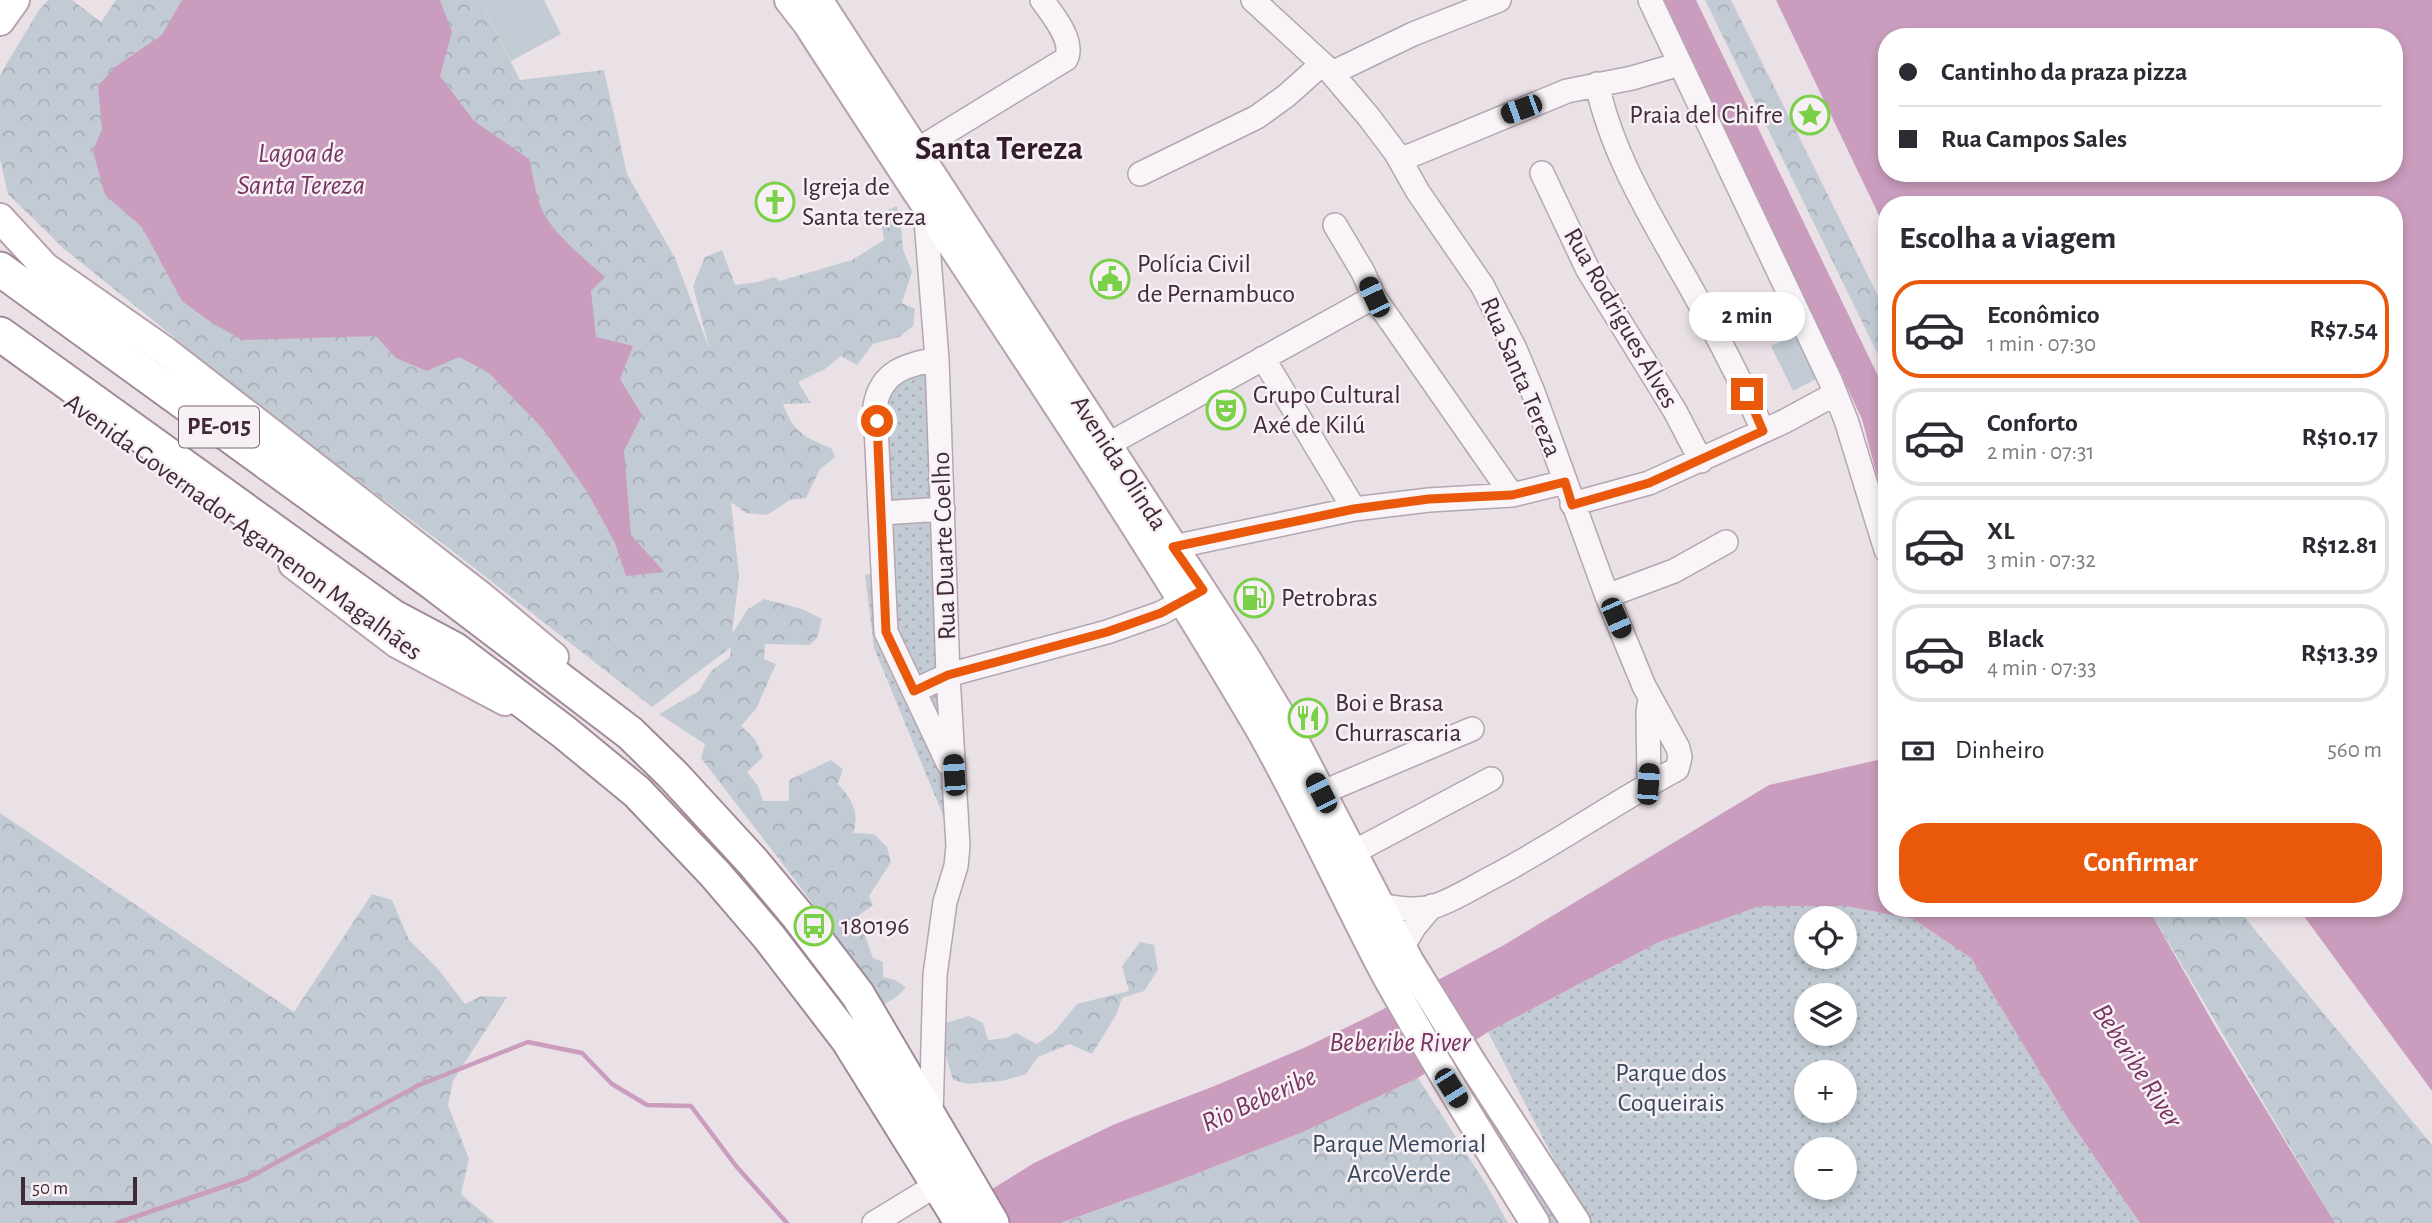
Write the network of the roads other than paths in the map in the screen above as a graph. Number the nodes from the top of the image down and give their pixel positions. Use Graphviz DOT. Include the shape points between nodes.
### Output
graph roads {
  1 [pos="15,0"];
  2 [pos="789,0"];
  3 [pos="818,0"];
  4 [pos="1041,0"];
  5 [pos="1253,0"];
  6 [pos="1499,0"];
  7 [pos="1650,0"];
  8 [pos="0,21"];
  9 [pos="1680,64"];
  10 [pos="1327,68"];
  11 [pos="1597,84"];
  12 [pos="917,150"];
  13 [pos="1400,160"];
  14 [pos="1542,173"];
  15 [pos="1140,174"];
  16 [pos="925,207"];
  17 [pos="0,218"];
  18 [pos="1335,225"];
  19 [pos="0,270"];
  20 [pos="1374,297"];
  21 [pos="0,334"];
  22 [pos="0,355"];
  23 [pos="1263,358"];
  24 [pos="937,359"];
  25 [pos="1835,394"];
  26 [pos="1763,431"];
  27 [pos="1107,445"];
  28 [pos="1701,461"];
  29 [pos="1565,482"];
  30 [pos="1512,495"];
  31 [pos="1572,505"];
  32 [pos="943,509"];
  33 [pos="1354,509"];
  34 [pos="882,513"];
  35 [pos="1878,524"];
  36 [pos="1726,542"];
  37 [pos="1173,547"];
  38 [pos="1193,596"];
  39 [pos="1607,596"];
  40 [pos="948,675"];
  41 [pos="914,691"];
  42 [pos="1650,699"];
  43 [pos="1472,729"];
  44 [pos="564,732"];
  45 [pos="630,733"];
  46 [pos="954,775"];
  47 [pos="1491,779"];
  48 [pos="1648,784"];
  49 [pos="1321,793"];
  50 [pos="1352,853"];
  51 [pos="1379,905"];
  52 [pos="1432,906"];
  53 [pos="1399,961"];
  54 [pos="931,1118"];
  55 [pos="947,1182"];
  56 [pos="874,1223"];
  57 [pos="962,1223"];
  58 [pos="992,1223"];
  59 [pos="1535,1223"];
  60 [pos="1576,1223"];
  1 -- 8 [label="main road"];
  2 -- 16 [label="main road, Avenida Olinda"];
  3 -- 12 [label="main road, Avenida Olinda"];
  4 -- 12 [label="street" via="1067,42 1066,59"];
  5 -- 10 [label="street, Rua Santa Tereza"];
  6 -- 10 [label="street"];
  7 -- 9 [label="street"];
  9 -- 11 [label="street"];
  9 -- 25 [label="street"];
  10 -- 13 [label="street, Rua Santa Tereza"];
  10 -- 15 [label="street" via="1257,117"];
  11 -- 13 [label="street" via="1567,91"];
  11 -- 26 [label="street" via="1604,116 1627,172 1739,376"];
  12 -- 27 [label="main road, Avenida Olinda"];
  13 -- 29 [label="street, Rua Santa Tereza" via="1494,308 1533,392"];
  14 -- 28 [label="street, Rua Rodrigues Alves" via="1588,270"];
  16 -- 24 [label="street, Rua Duarte Coelho"];
  16 -- 38 [label="main road, Avenida Olinda"];
  17 -- 45 [label="main road, Avenida Governador Agamenon Magalhães" via="45,267 165,351 524,631 576,676"];
  18 -- 20 [label="street"];
  19 -- 45 [label="highway, Avenida Governador Agamenon Magalhães / PE-015" via="437,586"];
  20 -- 23 [label="street"];
  20 -- 30 [label="street"];
  21 -- 44 [label="highway, Avenida Governador Agamenon Magalhães / PE-015" via="392,616 454,649"];
  22 -- 44 [label="main road, Avenida Governador Agamenon Magalhães" via="398,644"];
  23 -- 27 [label="street"];
  23 -- 33 [label="street"];
  24 -- 32 [label="street, Rua Duarte Coelho"];
  24 -- 34 [label="street, Rua Duarte Coelho" via="909,364 878,392"];
  25 -- 26 [label="street"];
  25 -- 35 [label="street"];
  26 -- 28 [label="street"];
  27 -- 37 [label="main road, Avenida Olinda"];
  28 -- 31 [label="street" via="1649,483"];
  29 -- 30 [label="street"];
  29 -- 31 [label="street, Rua Santa Tereza"];
  30 -- 33 [label="street"];
  31 -- 39 [label="street, Rua Santa Tereza"];
  32 -- 34 [label="street"];
  32 -- 40 [label="street, Rua Duarte Coelho"];
  33 -- 37 [label="street"];
  34 -- 41 [label="street, Rua Duarte Coelho" via="886,632"];
  36 -- 39 [label="street" via="1674,572"];
  37 -- 38 [label="main road, Avenida Olinda"];
  38 -- 40 [label="street" via="1107,632"];
  38 -- 49 [label="main road, Avenida Olinda" via="1285,723"];
  38 -- 53 [label="main road, Avenida Olinda" via="1260,728"];
  39 -- 42 [label="street, Rua Santa Tereza"];
  40 -- 41 [label="street"];
  40 -- 46 [label="street, Rua Duarte Coelho"];
  41 -- 46 [label="street, Rua Duarte Coelho"];
  42 -- 48 [label="street"];
  42 -- 48 [label="street, Rua Santa Tereza" via="1680,757 1677,769"];
  43 -- 49 [label="street"];
  44 -- 55 [label="highway, Avenida Governador Agamenon Magalhães / PE-015" via="636,792 769,937"];
  45 -- 54 [label="highway, Avenida Governador Agamenon Magalhães / PE-015" via="683,785 798,916 858,995"];
  46 -- 54 [label="street, Rua Duarte Coelho" via="958,856 945,902 935,975"];
  47 -- 50 [label="street"];
  48 -- 52 [label="street" via="1505,871"];
  49 -- 50 [label="main road, Avenida Olinda"];
  50 -- 51 [label="main road, Avenida Olinda"];
  51 -- 52 [label="street"];
  51 -- 53 [label="main road, Avenida Olinda"];
  52 -- 53 [label="street" via="1415,926"];
  53 -- 59 [label="main road, Avenida Olinda" via="1451,1088"];
  53 -- 60 [label="main road, Avenida Olinda"];
  54 -- 55 [label="highway, Avenida Governador Agamenon Magalhães / PE-015"];
  55 -- 56 [label="street"];
  55 -- 57 [label="highway, Avenida Governador Agamenon Magalhães / PE-015"];
  55 -- 58 [label="highway, Avenida Governador Agamenon Magalhães / PE-015"];
}
